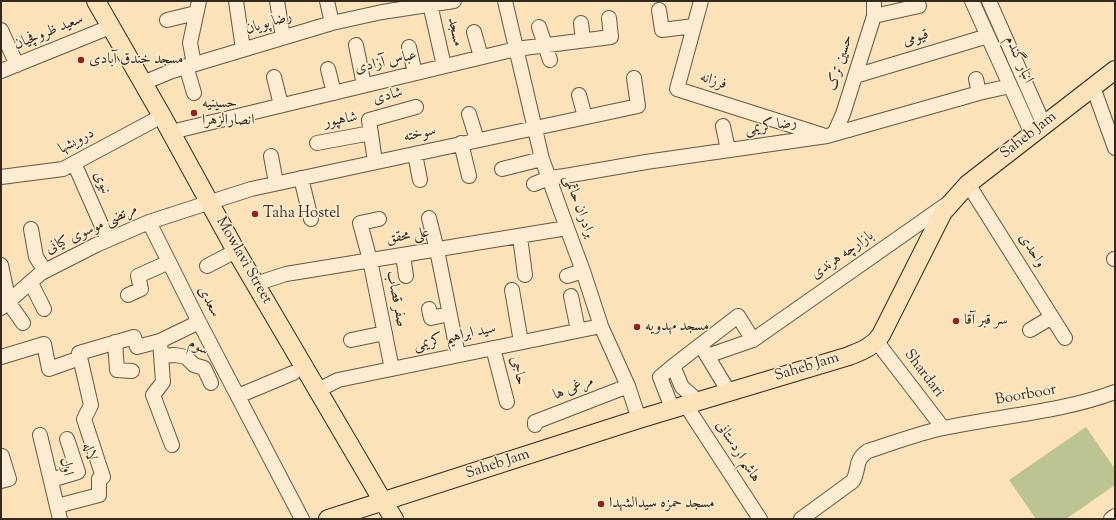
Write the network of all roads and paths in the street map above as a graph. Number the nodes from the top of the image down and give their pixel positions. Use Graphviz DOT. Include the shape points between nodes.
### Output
graph roads {
  1 [pos="96,1"];
  2 [pos="236,1"];
  3 [pos="277,1"];
  4 [pos="327,1"];
  5 [pos="454,1"];
  6 [pos="505,1"];
  7 [pos="702,1"];
  8 [pos="874,1"];
  9 [pos="972,1"];
  10 [pos="988,1"];
  11 [pos="425,4"];
  12 [pos="381,6"];
  13 [pos="919,6"];
  14 [pos="198,7"];
  15 [pos="659,10"];
  16 [pos="874,16"];
  17 [pos="609,18"];
  18 [pos="167,20"];
  19 [pos="332,23"];
  20 [pos="581,23"];
  21 [pos="694,26"];
  22 [pos="110,27"];
  23 [pos="539,27"];
  24 [pos="1,30"];
  25 [pos="474,32"];
  26 [pos="988,36"];
  27 [pos="283,38"];
  28 [pos="584,40"];
  29 [pos="356,45"];
  30 [pos="545,45"];
  31 [pos="409,47"];
  32 [pos="243,49"];
  33 [pos="516,49"];
  34 [pos="481,58"];
  35 [pos="550,60"];
  36 [pos="17,65"];
  37 [pos="190,65"];
  38 [pos="444,66"];
  39 [pos="328,69"];
  40 [pos="1115,70"];
  41 [pos="1,71"];
  42 [pos="415,73"];
  43 [pos="855,76"];
  44 [pos="274,77"];
  45 [pos="634,78"];
  46 [pos="976,79"];
  47 [pos="143,83"];
  48 [pos="364,85"];
  49 [pos="1010,86"];
  50 [pos="1093,87"];
  51 [pos="194,93"];
  52 [pos="334,93"];
  53 [pos="979,93"];
  54 [pos="579,95"];
  55 [pos="281,105"];
  56 [pos="416,107"];
  57 [pos="469,114"];
  58 [pos="162,116"];
  59 [pos="585,117"];
  60 [pos="723,126"];
  61 [pos="370,127"];
  62 [pos="535,128"];
  63 [pos="1038,129"];
  64 [pos="171,132"];
  65 [pos="830,135"];
  66 [pos="477,140"];
  67 [pos="317,143"];
  68 [pos="461,143"];
  69 [pos="1115,148"];
  70 [pos="728,150"];
  71 [pos="415,154"];
  72 [pos="271,156"];
  73 [pos="542,159"];
  74 [pos="375,162"];
  75 [pos="74,163"];
  76 [pos="502,169"];
  77 [pos="469,176"];
  78 [pos="1,177"];
  79 [pos="301,178"];
  80 [pos="549,178"];
  81 [pos="420,180"];
  82 [pos="276,183"];
  83 [pos="534,184"];
  84 [pos="968,184"];
  85 [pos="952,200"];
  86 [pos="210,203"];
  87 [pos="429,218"];
  88 [pos="311,219"];
  89 [pos="380,219"];
  90 [pos="149,222"];
  91 [pos="567,228"];
  92 [pos="31,229"];
  93 [pos="520,237"];
  94 [pos="108,240"];
  95 [pos="437,250"];
  96 [pos="236,251"];
  97 [pos="403,255"];
  98 [pos="370,260"];
  99 [pos="169,262"];
  100 [pos="208,266"];
  101 [pos="1,269"];
  102 [pos="45,271"];
  103 [pos="583,271"];
  104 [pos="525,275"];
  105 [pos="406,276"];
  106 [pos="568,276"];
  107 [pos="31,283"];
  108 [pos="255,284"];
  109 [pos="512,290"];
  110 [pos="128,295"];
  111 [pos="571,296"];
  112 [pos="5,306"];
  113 [pos="44,309"];
  114 [pos="429,309"];
  115 [pos="449,314"];
  116 [pos="1052,317"];
  117 [pos="199,322"];
  118 [pos="22,323"];
  119 [pos="601,326"];
  120 [pos="578,330"];
  121 [pos="1030,330"];
  122 [pos="385,333"];
  123 [pos="1065,338"];
  124 [pos="351,340"];
  125 [pos="753,340"];
  126 [pos="160,341"];
  127 [pos="115,342"];
  128 [pos="521,342"];
  129 [pos="877,342"];
  130 [pos="493,348"];
  131 [pos="704,350"];
  132 [pos="458,355"];
  133 [pos="161,356"];
  134 [pos="1,357"];
  135 [pos="80,358"];
  136 [pos="673,366"];
  137 [pos="392,369"];
  138 [pos="132,371"];
  139 [pos="293,373"];
  140 [pos="211,383"];
  141 [pos="628,386"];
  142 [pos="318,390"];
  143 [pos="729,392"];
  144 [pos="1115,392"];
  145 [pos="238,396"];
  146 [pos="507,402"];
  147 [pos="685,405"];
  148 [pos="639,418"];
  149 [pos="535,425"];
  150 [pos="943,428"];
  151 [pos="40,435"];
  152 [pos="67,439"];
  153 [pos="172,445"];
  154 [pos="2,456"];
  155 [pos="51,480"];
  156 [pos="1,481"];
  157 [pos="383,502"];
  158 [pos="58,513"];
  159 [pos="1115,516"];
  160 [pos="302,519"];
  161 [pos="328,519"];
  162 [pos="394,519"];
  163 [pos="760,519"];
  164 [pos="801,519"];
  165 [pos="1111,519"];
  1 -- 22 [label="main road, Mowlavi Street"];
  2 -- 32 [label="street"];
  3 -- 27 [label="street"];
  4 -- 19 [label="street"];
  5 -- 11 [label="street, رضا پویان"];
  6 -- 33 [label="street, برادران حاتمی"];
  7 -- 21 [label="street, فرزانه"];
  8 -- 16 [label="street, حسین ترک"];
  9 -- 26 [label="street, انبار گندم"];
  10 -- 63 [label="street, انبار گندم"];
  11 -- 12 [label="street, رضا پویان"];
  11 -- 38 [label="street, مسجد"];
  12 -- 19 [label="street, رضا پویان"];
  13 -- 16 [label="street"];
  14 -- 18 [label="street"];
  14 -- 37 [label="street" via="190,43"];
  15 -- 21 [label="street" via="662,30"];
  16 -- 43 [label="street, حسین ترک"];
  17 -- 28 [label="street, عباس آزادی" via="611,37"];
  19 -- 27 [label="street, رضا پویان"];
  20 -- 28 [label="street"];
  21 -- 65 [label="street, فرزانه" via="677,89"];
  22 -- 36 [label="street, سعید ظروفچیان"];
  22 -- 47 [label="main road, Mowlavi Street"];
  23 -- 30 [label="street"];
  24 -- 36 [label="street"];
  25 -- 34 [label="street"];
  26 -- 43 [label="street, قیومی"];
  26 -- 49 [label="street, انبار گندم"];
  27 -- 32 [label="street, رضا پویان"];
  28 -- 30 [label="street, عباس آزادی"];
  29 -- 48 [label="street"];
  30 -- 33 [label="street, عباس آزادی"];
  30 -- 35 [label="street"];
  31 -- 42 [label="street"];
  32 -- 37 [label="street, رضا پویان"];
  33 -- 34 [label="street, عباس آزادی"];
  33 -- 62 [label="street, برادران حاتمی"];
  34 -- 38 [label="street, عباس آزادی"];
  36 -- 41 [label="street, سعید ظروفچیان"];
  37 -- 47 [label="street, رضا پویان"];
  37 -- 51 [label="street"];
  38 -- 42 [label="street, عباس آزادی"];
  39 -- 52 [label="street"];
  40 -- 50 [label="main road, Saheb Jam"];
  42 -- 48 [label="street, عباس آزادی"];
  43 -- 65 [label="street, حسین ترک" via="843,114"];
  44 -- 55 [label="street"];
  45 -- 59 [label="street, سوخته" via="638,106"];
  46 -- 53 [label="street"];
  47 -- 58 [label="main road, Mowlavi Street"];
  48 -- 52 [label="street, عباس آزادی"];
  49 -- 53 [label="street, رضا کریمی"];
  49 -- 63 [label="street, انبار گندم"];
  50 -- 63 [label="main road, Saheb Jam"];
  50 -- 69 [label="street"];
  52 -- 55 [label="street, عباس آزادی"];
  53 -- 65 [label="street, رضا کریمی"];
  54 -- 59 [label="street"];
  55 -- 64 [label="street, عباس آزادی"];
  56 -- 61 [label="street, شادی"];
  57 -- 66 [label="street"];
  58 -- 64 [label="main road, Mowlavi Street"];
  58 -- 75 [label="street, درویشها"];
  59 -- 62 [label="street, سوخته"];
  60 -- 70 [label="street"];
  61 -- 67 [label="street, شاهپور"];
  61 -- 74 [label="street"];
  62 -- 66 [label="street, سوخته"];
  62 -- 73 [label="street, برادران حاتمی"];
  63 -- 84 [label="main road, Saheb Jam"];
  64 -- 86 [label="main road, Mowlavi Street"];
  65 -- 70 [label="street, رضا کریمی"];
  66 -- 68 [label="street, سوخته"];
  68 -- 71 [label="street, سوخته"];
  68 -- 77 [label="street"];
  70 -- 80 [label="street, رضا کریمی"];
  71 -- 74 [label="street, سوخته"];
  71 -- 81 [label="street"];
  72 -- 82 [label="street"];
  73 -- 76 [label="street"];
  73 -- 80 [label="street, برادران حاتمی"];
  74 -- 79 [label="street, سوخته"];
  75 -- 78 [label="street, درویشها" via="63,169"];
  75 -- 94 [label="street, نبوی"];
  79 -- 82 [label="street, سوخته"];
  79 -- 88 [label="street"];
  80 -- 83 [label="street, رضا کریمی"];
  80 -- 91 [label="street, برادران حاتمی"];
  82 -- 86 [label="street, سوخته"];
  84 -- 85 [label="main road, Saheb Jam"];
  84 -- 116 [label="street, واحدی"];
  85 -- 125 [label="street, بازارچه هرندی"];
  85 -- 129 [label="main road, Saheb Jam" via="937,224"];
  86 -- 90 [label="street, مرتضی موسوی کیانی"];
  86 -- 96 [label="main road, Mowlavi Street"];
  87 -- 95 [label="street"];
  89 -- 98 [label="street, صفر قصاب" via="360,223"];
  90 -- 94 [label="street, مرتضی موسوی کیانی"];
  90 -- 99 [label="street, سعدی"];
  91 -- 93 [label="street, علی محقق"];
  91 -- 103 [label="street, برادران حاتمی"];
  92 -- 102 [label="street" via="36,257"];
  93 -- 95 [label="street, علی محقق"];
  93 -- 104 [label="street"];
  94 -- 102 [label="street, مرتضی موسوی کیانی"];
  95 -- 97 [label="street, علی محقق"];
  95 -- 115 [label="street"];
  96 -- 100 [label="street"];
  96 -- 108 [label="main road, Mowlavi Street"];
  97 -- 98 [label="street, علی محقق"];
  97 -- 105 [label="street"];
  98 -- 108 [label="street, علی محقق" via="286,274"];
  98 -- 122 [label="street, صفر قصاب"];
  99 -- 110 [label="street" via="138,276 141,289"];
  99 -- 117 [label="street, سعدی"];
  101 -- 112 [label="street"];
  102 -- 107 [label="street, مرتضی موسوی کیانی"];
  103 -- 106 [label="street"];
  103 -- 119 [label="street, برادران حاتمی"];
  107 -- 112 [label="street, مرتضی موسوی کیانی"];
  107 -- 113 [label="street"];
  108 -- 142 [label="main road, Mowlavi Street"];
  109 -- 128 [label="street"];
  111 -- 120 [label="street"];
  112 -- 118 [label="street"];
  114 -- 115 [label="street" via="431,318"];
  115 -- 132 [label="street"];
  116 -- 121 [label="street"];
  116 -- 123 [label="street, واحدی"];
  117 -- 126 [label="street"];
  117 -- 145 [label="street, سعدی"];
  119 -- 120 [label="street, سید ابراهیم کریمی"];
  119 -- 141 [label="street, برادران حاتمی"];
  120 -- 128 [label="street, سید ابراهیم کریمی"];
  122 -- 124 [label="street"];
  122 -- 137 [label="street, صفر قصاب"];
  125 -- 131 [label="street, بازارچه هرندی"];
  125 -- 131 [label="street" via="738,316"];
  126 -- 127 [label="street" via="138,347 134,337"];
  126 -- 133 [label="street"];
  127 -- 135 [label="street" via="79,353"];
  127 -- 138 [label="street" via="117,370"];
  128 -- 130 [label="street, سید ابراهیم کریمی"];
  129 -- 143 [label="main road, Saheb Jam" via="849,356"];
  129 -- 150 [label="street, Shardari"];
  130 -- 132 [label="street, سید ابراهیم کریمی"];
  130 -- 146 [label="street, حاجی"];
  131 -- 136 [label="street"];
  131 -- 143 [label="street"];
  132 -- 137 [label="street, سید ابراهیم کریمی"];
  133 -- 140 [label="street, سوم" via="186,357 194,365 204,368"];
  133 -- 153 [label="street" via="164,382 153,395"];
  134 -- 135 [label="street" via="44,344 50,369"];
  135 -- 158 [label="street" via="91,405 84,419 104,477 99,479 99,495"];
  136 -- 147 [label="street" via="682,387"];
  136 -- 147 [label="street" via="660,377"];
  137 -- 142 [label="street, سید ابراهیم کریمی" via="338,380"];
  139 -- 145 [label="street"];
  141 -- 148 [label="street, برادران حاتمی"];
  141 -- 149 [label="street, مرغی ها" via="534,422"];
  142 -- 157 [label="main road, Mowlavi Street"];
  143 -- 147 [label="main road, Saheb Jam"];
  144 -- 150 [label="street, Boorboor" via="1070,405"];
  145 -- 160 [label="street, سعدی"];
  147 -- 148 [label="main road, Saheb Jam"];
  147 -- 163 [label="street, هاشم اردستانی"];
  148 -- 157 [label="main road, Saheb Jam"];
  150 -- 164 [label="street, Boorboor" via="868,451 859,459 857,474 853,481"];
  151 -- 155 [label="street, اول"];
  152 -- 155 [label="street, لاله" via="78,472"];
  154 -- 156 [label="street" via="9,479"];
  155 -- 158 [label="street, اول"];
  157 -- 161 [label="main road, Saheb Jam"];
  157 -- 162 [label="main road, Mowlavi Street"];
  159 -- 165 [label="street"];
}
